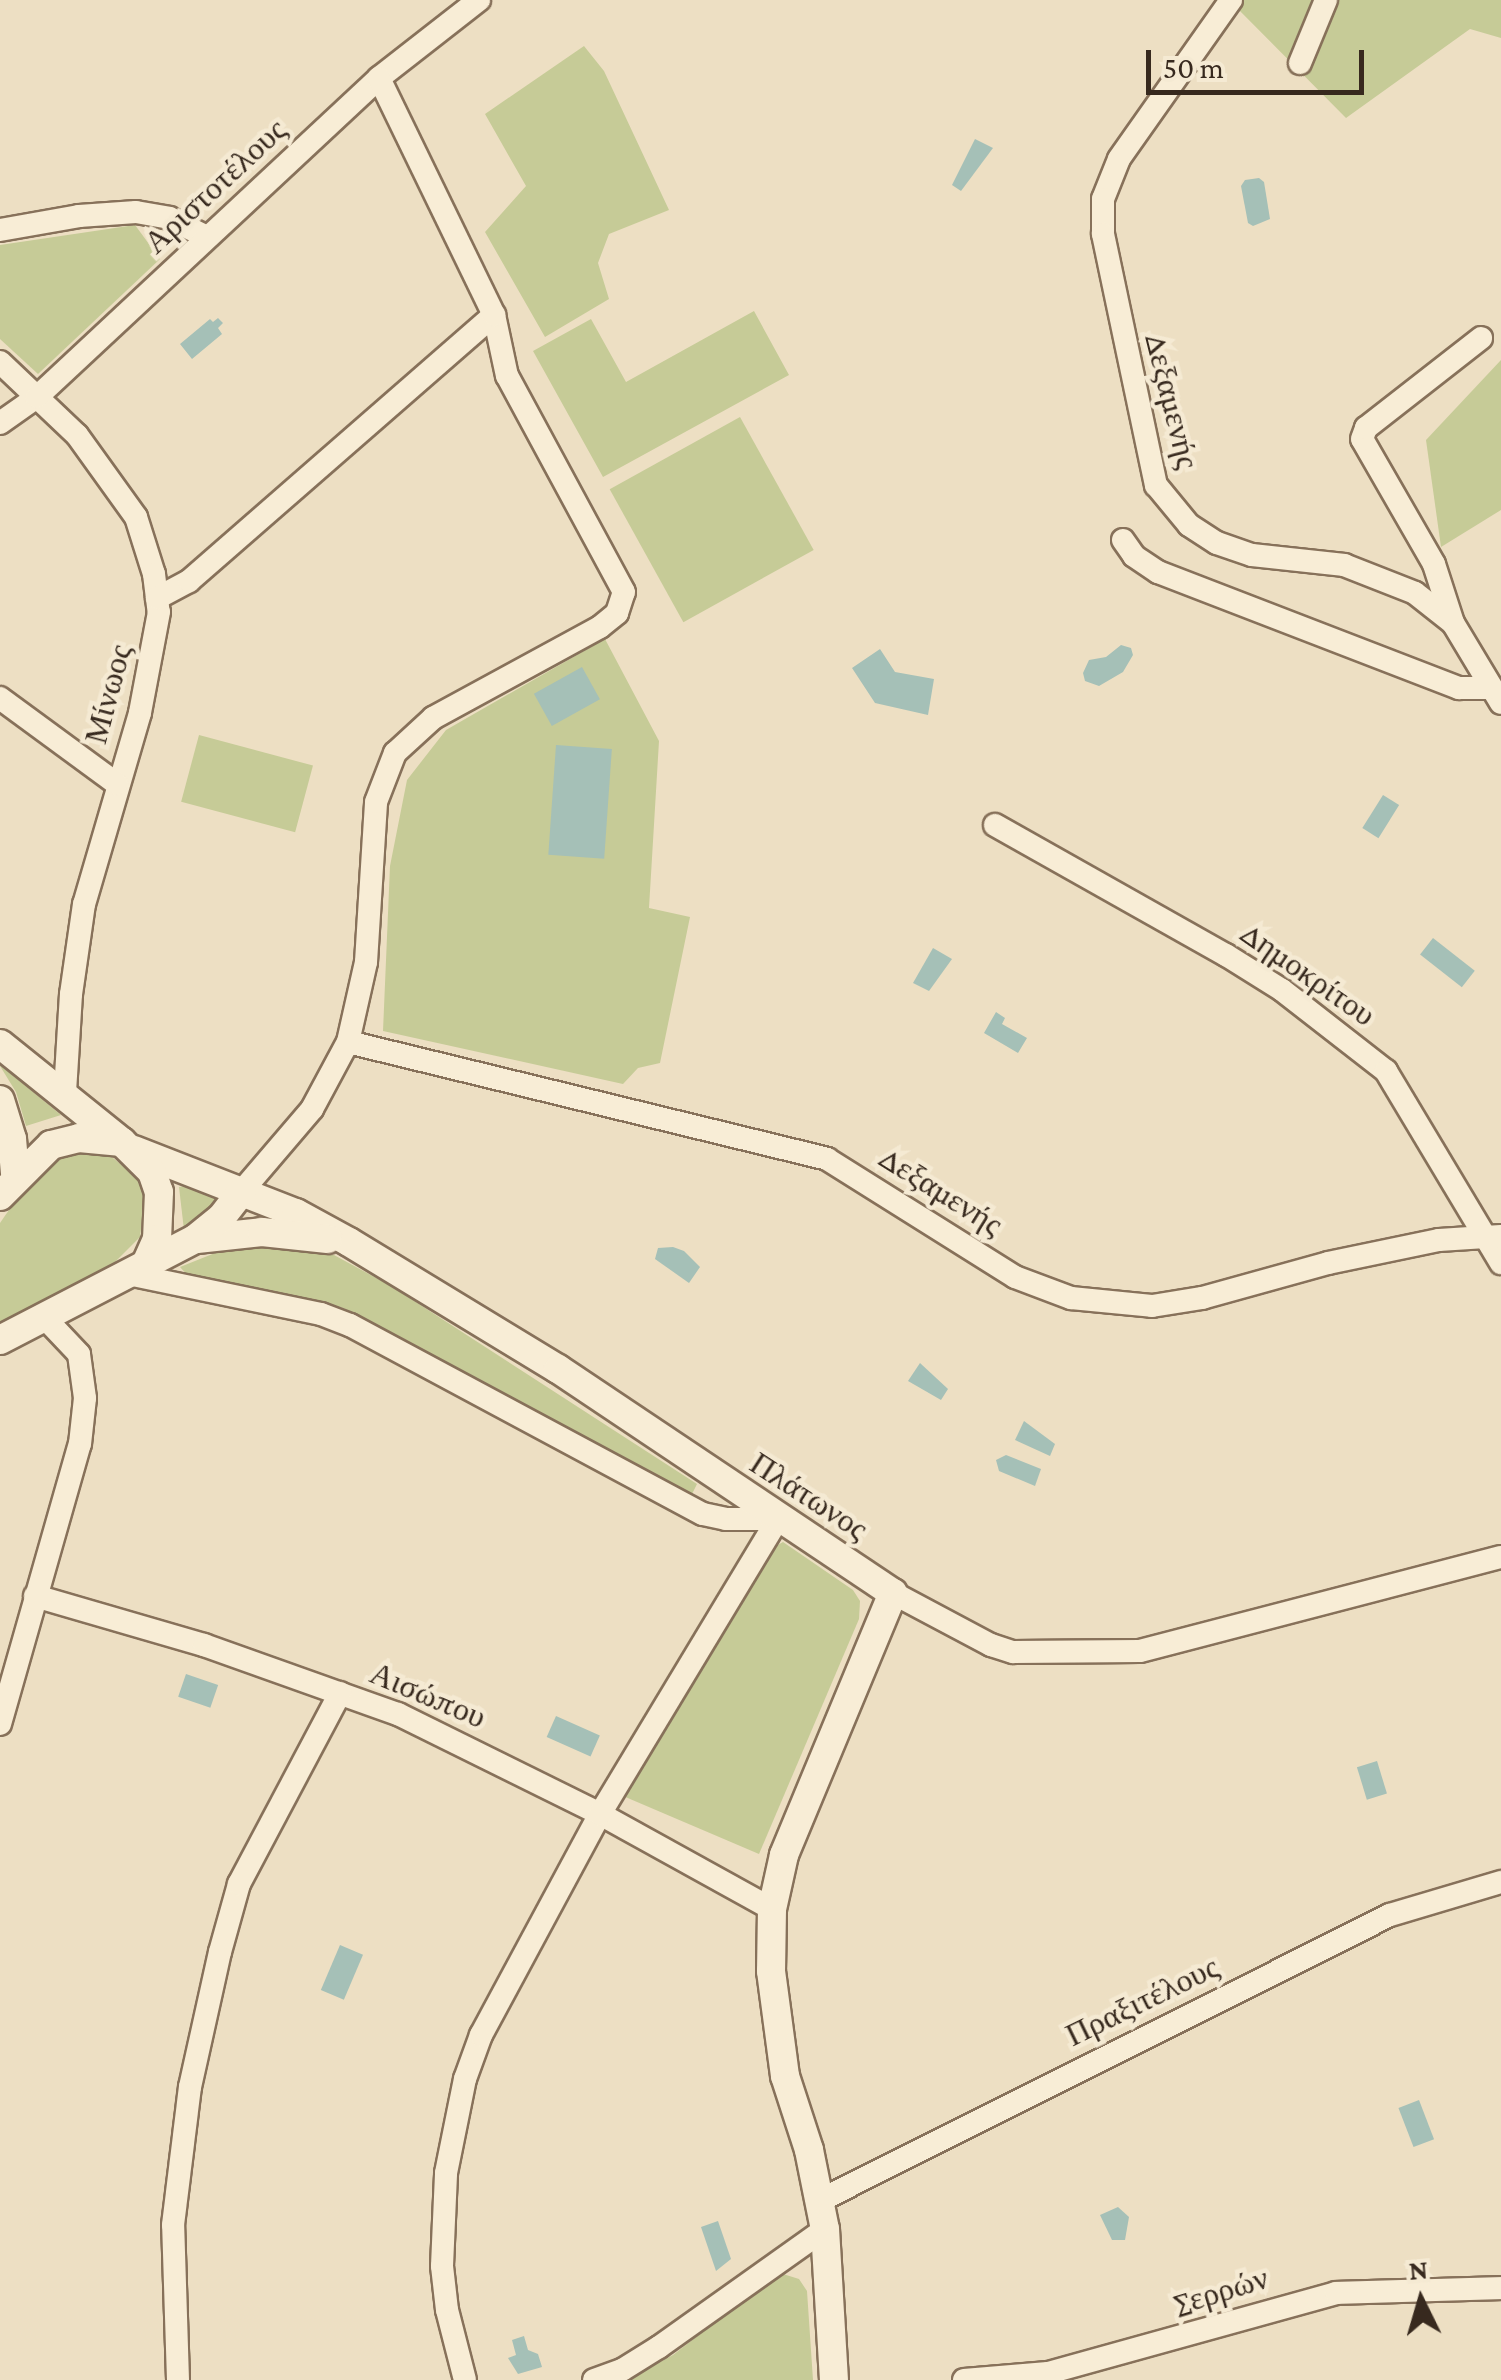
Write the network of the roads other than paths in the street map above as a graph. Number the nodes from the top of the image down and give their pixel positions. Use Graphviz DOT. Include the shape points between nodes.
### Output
graph roads {
  1 [pos="479,0"];
  2 [pos="1230,0"];
  3 [pos="1326,0"];
  4 [pos="1300,64"];
  5 [pos="379,78"];
  6 [pos="0,230"];
  7 [pos="207,238"];
  8 [pos="494,314"];
  9 [pos="1481,338"];
  10 [pos="0,362"];
  11 [pos="37,397"];
  12 [pos="0,423"];
  13 [pos="1123,540"];
  14 [pos="157,598"];
  15 [pos="1453,623"];
  16 [pos="1496,695"];
  17 [pos="0,698"];
  18 [pos="117,784"];
  19 [pos="995,824"];
  20 [pos="348,1042"];
  21 [pos="0,1044"];
  22 [pos="65,1092"];
  23 [pos="0,1100"];
  24 [pos="128,1146"];
  25 [pos="7,1186"];
  26 [pos="242,1191"];
  27 [pos="1494,1236"];
  28 [pos="195,1239"];
  29 [pos="349,1242"];
  30 [pos="1501,1262"];
  31 [pos="137,1269"];
  32 [pos="44,1317"];
  33 [pos="0,1340"];
  34 [pos="778,1518"];
  35 [pos="1501,1557"];
  36 [pos="893,1593"];
  37 [pos="36,1596"];
  38 [pos="340,1693"];
  39 [pos="0,1724"];
  40 [pos="600,1814"];
  41 [pos="1501,1882"];
  42 [pos="772,1909"];
  43 [pos="821,2200"];
  44 [pos="825,2229"];
  45 [pos="1501,2288"];
  46 [pos="178,2380"];
  47 [pos="464,2380"];
  48 [pos="594,2380"];
  49 [pos="834,2380"];
  50 [pos="964,2380"];
  1 -- 5 [label="street, Αριστοτέλους"];
  2 -- 15 [label="street, Δεξαμενής" via="1119,159 1103,200 1106,254 1156,485 1189,525 1217,543 1252,555 1370,572 1415,593"];
  3 -- 4 [label="street"];
  5 -- 7 [label="street, Αριστοτέλους"];
  5 -- 8 [label="street"];
  6 -- 7 [label="street" via="136,212 168,218"];
  7 -- 11 [label="street, Αριστοτέλους"];
  8 -- 14 [label="street" via="189,582"];
  8 -- 20 [label="street" via="507,376 619,578 621,606 600,627 433,718 395,753 376,802 366,962"];
  9 -- 15 [label="street" via="1366,428 1362,439 1434,564"];
  10 -- 11 [label="street, Μίνωος"];
  11 -- 12 [label="street, Αριστοτέλους"];
  11 -- 14 [label="street, Μίνωος" via="77,436 136,518"];
  13 -- 16 [label="street" via="1158,572 1459,688"];
  14 -- 18 [label="street, Μίνωος" via="150,672"];
  15 -- 16 [label="street, Δεξαμενής"];
  17 -- 18 [label="street"];
  18 -- 22 [label="street, Μίνωος" via="84,904"];
  19 -- 27 [label="street, Δημοκρίτου" via="1226,955 1386,1071 1464,1205"];
  20 -- 26 [label="street" via="312,1109"];
  20 -- 27 [label="street, Δεξαμενής" via="827,1159 1015,1277 1072,1298 1152,1306 1439,1240"];
  21 -- 22 [label="street"];
  22 -- 24 [label="street"];
  23 -- 25 [label="street" via="12,1140"];
  24 -- 25 [label="street" via="79,1138 51,1145"];
  24 -- 26 [label="street, Πλάτωνος"];
  24 -- 31 [label="street" via="152,1172 159,1192 157,1239"];
  26 -- 28 [label="street"];
  26 -- 29 [label="street, Πλάτωνος"];
  27 -- 30 [label="street, Δημοκρίτου"];
  28 -- 29 [label="street" via="262,1232"];
  28 -- 31 [label="street"];
  29 -- 34 [label="street, Πλάτωνος" via="558,1369"];
  31 -- 32 [label="street"];
  31 -- 34 [label="street" via="322,1314 703,1514"];
  32 -- 33 [label="street"];
  32 -- 37 [label="street" via="79,1354 86,1378 80,1444"];
  34 -- 36 [label="street, Πλάτωνος"];
  34 -- 40 [label="street"];
  35 -- 36 [label="street, Πλάτωνος" via="1140,1651 1014,1652"];
  36 -- 42 [label="street" via="784,1854"];
  37 -- 38 [label="street, Αισώπου"];
  37 -- 39 [label="street"];
  38 -- 40 [label="street, Αισώπου" via="456,1740"];
  38 -- 46 [label="street" via="239,1884 220,1952 190,2087 173,2226"];
  40 -- 42 [label="street, Αισώπου"];
  40 -- 47 [label="street" via="481,2036 453,2128 442,2266"];
  41 -- 43 [label="street, Πραξιτέλους" via="1390,1916"];
  42 -- 43 [label="street" via="771,1971 785,2076"];
  43 -- 44 [label="street"];
  44 -- 48 [label="street" via="658,2347"];
  44 -- 49 [label="street"];
  45 -- 50 [label="street, Σερρών" via="1336,2293 1048,2373"];
}
